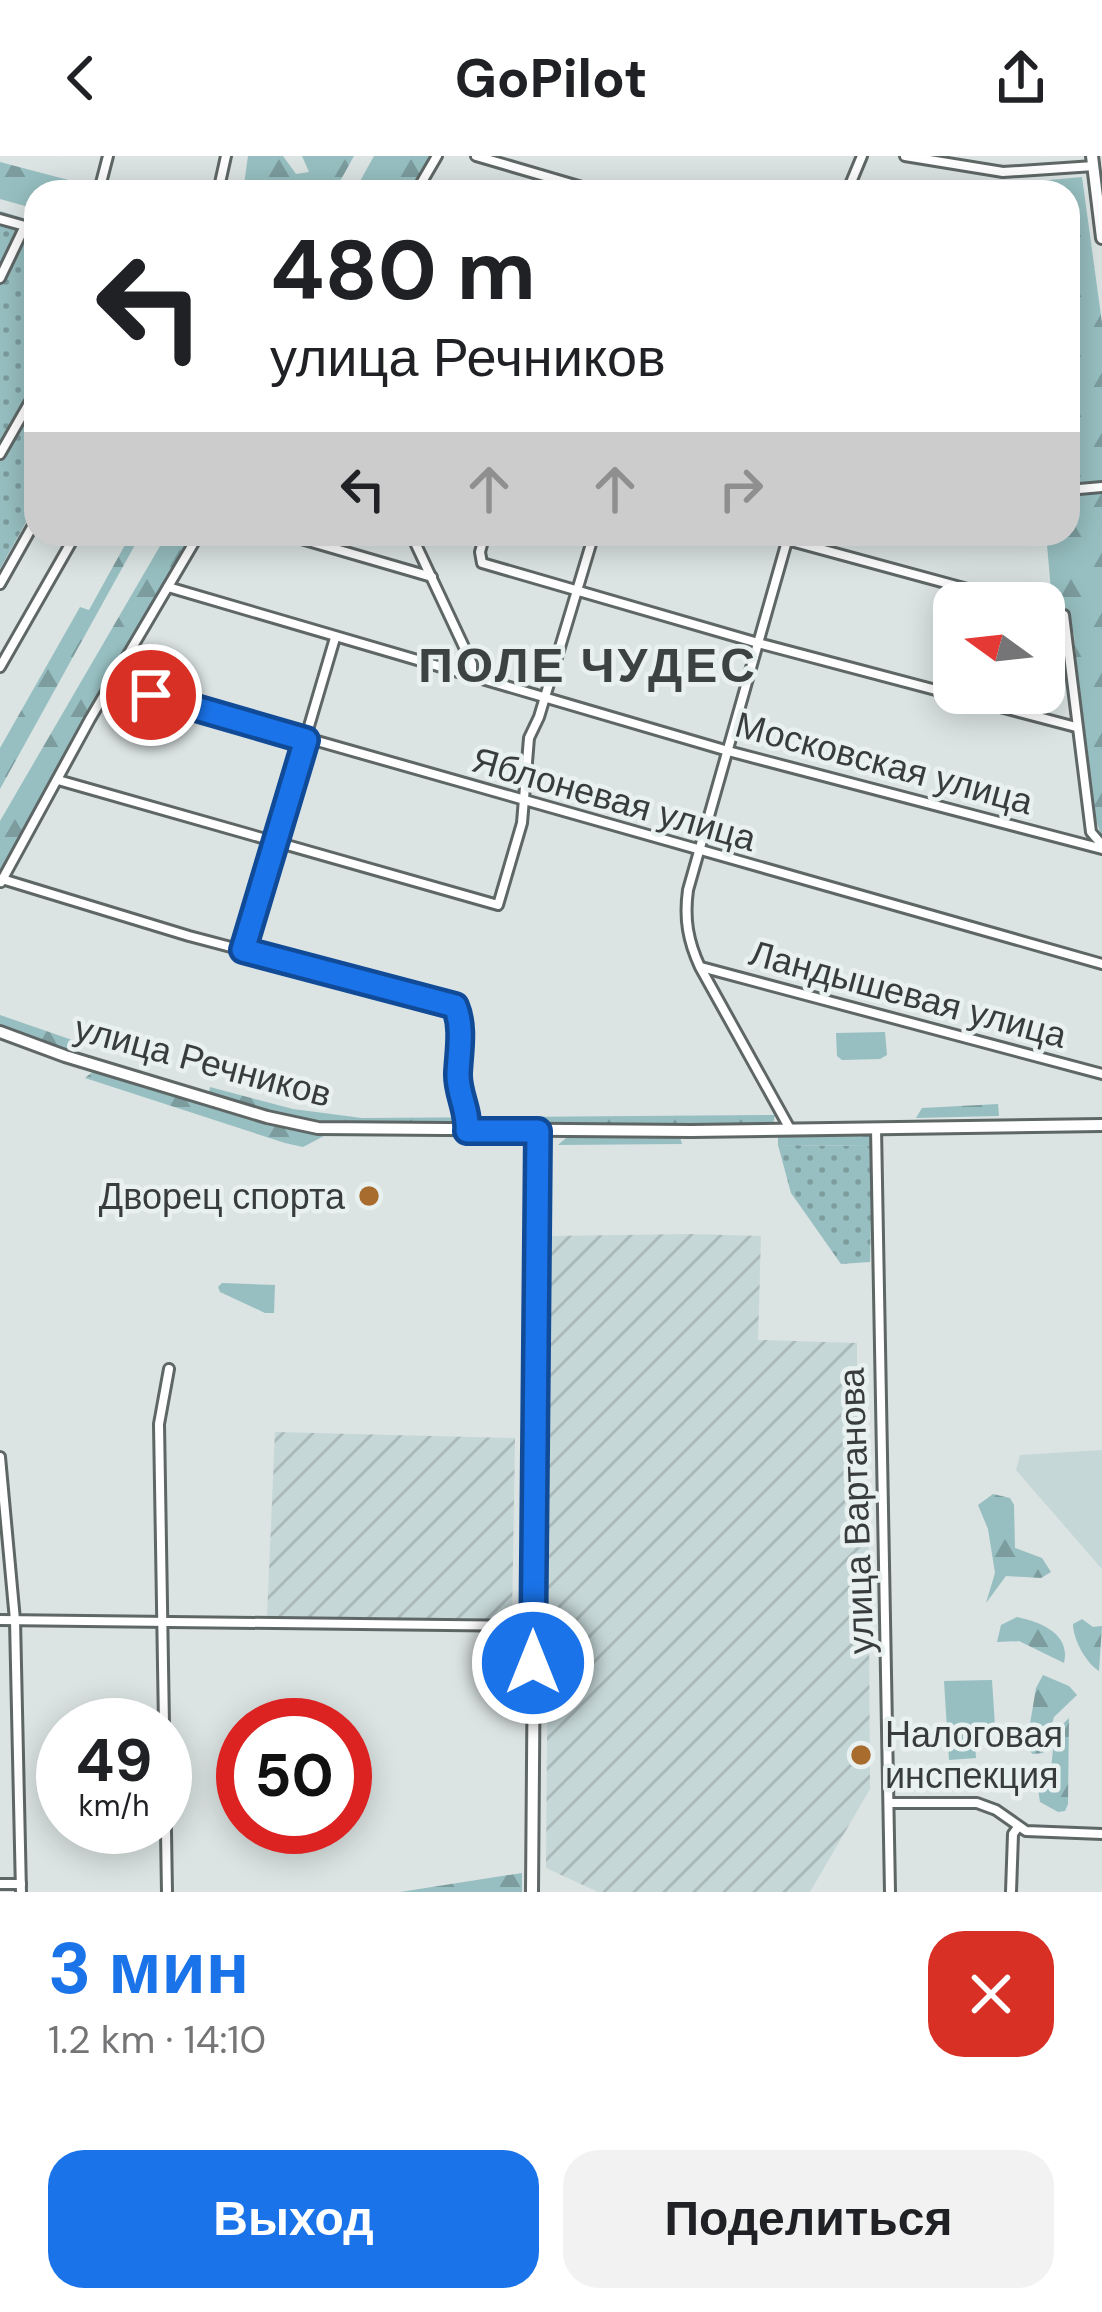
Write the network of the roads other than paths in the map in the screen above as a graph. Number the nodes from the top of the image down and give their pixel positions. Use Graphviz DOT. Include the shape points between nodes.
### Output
graph roads {
  1 [pos="476,156"];
  2 [pos="905,156"];
  3 [pos="1093,161"];
  4 [pos="558,180"];
  5 [pos="24,228"];
  6 [pos="1102,238"];
  7 [pos="0,278"];
  8 [pos="24,412"];
  9 [pos="0,454"];
  10 [pos="24,541"];
  11 [pos="69,546"];
  12 [pos="192,546"];
  13 [pos="325,546"];
  14 [pos="417,546"];
  15 [pos="482,546"];
  16 [pos="591,546"];
  17 [pos="785,546"];
  18 [pos="820,546"];
  19 [pos="432,577"];
  20 [pos="946,582"];
  21 [pos="0,584"];
  22 [pos="169,587"];
  23 [pos="578,591"];
  24 [pos="1065,624"];
  25 [pos="335,638"];
  26 [pos="758,643"];
  27 [pos="0,667"];
  28 [pos="472,676"];
  29 [pos="113,683"];
  30 [pos="545,697"];
  31 [pos="1076,728"];
  32 [pos="306,740"];
  33 [pos="728,751"];
  34 [pos="58,780"];
  35 [pos="521,800"];
  36 [pos="274,843"];
  37 [pos="1102,847"];
  38 [pos="699,852"];
  39 [pos="1,881"];
  40 [pos="243,950"];
  41 [pos="1102,964"];
  42 [pos="700,967"];
  43 [pos="0,1032"];
  44 [pos="1102,1074"];
  45 [pos="1102,1125"];
  46 [pos="876,1128"];
  47 [pos="790,1130"];
  48 [pos="467,1131"];
  49 [pos="538,1131"];
  50 [pos="169,1369"];
  51 [pos="0,1457"];
  52 [pos="0,1620"];
  53 [pos="15,1620"];
  54 [pos="162,1623"];
  55 [pos="533,1626"];
  56 [pos="163,1698"];
  57 [pos="890,1803"];
  58 [pos="1018,1827"];
  59 [pos="1102,1834"];
  60 [pos="166,1854"];
  61 [pos="0,1885"];
  62 [pos="21,1888"];
  63 [pos="167,1892"];
  64 [pos="532,1892"];
  65 [pos="890,1892"];
  66 [pos="1011,1892"];
  1 -- 4 [label="street"];
  2 -- 3 [label="street" via="1003,172"];
  3 -- 6 [label="main road"];
  5 -- 7 [label="street"];
  8 -- 9 [label="street"];
  10 -- 21 [label="street"];
  11 -- 27 [label="street"];
  12 -- 22 [label="street"];
  13 -- 19 [label="street"];
  14 -- 19 [label="street"];
  15 -- 23 [label="street" via="482,563"];
  16 -- 23 [label="street"];
  17 -- 26 [label="street"];
  18 -- 20 [label="street"];
  19 -- 28 [label="street"];
  22 -- 25 [label="street, Московская улица"];
  22 -- 29 [label="street"];
  23 -- 26 [label="street"];
  23 -- 30 [label="street"];
  24 -- 31 [label="street"];
  25 -- 28 [label="street, Московская улица"];
  25 -- 32 [label="street"];
  26 -- 31 [label="street"];
  26 -- 33 [label="street"];
  28 -- 30 [label="street, Московская улица"];
  29 -- 32 [label="street, Яблоневая улица"];
  29 -- 34 [label="street"];
  30 -- 33 [label="street, Московская улица"];
  30 -- 35 [label="street" via="529,737"];
  31 -- 37 [label="street" via="1091,832"];
  32 -- 35 [label="street, Яблоневая улица"];
  32 -- 36 [label="street"];
  33 -- 37 [label="street, Московская улица"];
  33 -- 38 [label="street"];
  34 -- 36 [label="street"];
  34 -- 39 [label="street"];
  35 -- 36 [label="street" via="522,824 498,905"];
  35 -- 38 [label="street, Яблоневая улица"];
  36 -- 40 [label="street"];
  38 -- 41 [label="street, Яблоневая улица"];
  38 -- 42 [label="street" via="686,919"];
  39 -- 40 [label="street"];
  40 -- 48 [label="street" via="455,1006"];
  42 -- 44 [label="street, Ландышевая улица"];
  42 -- 47 [label="street"];
  43 -- 48 [label="main road, улица Речников" via="298,1124"];
  45 -- 46 [label="main road"];
  46 -- 47 [label="main road, улица Речников"];
  46 -- 57 [label="street, улица Вартанова"];
  47 -- 49 [label="main road, улица Речников"];
  48 -- 49 [label="main road, улица Речников"];
  49 -- 55 [label="main road"];
  50 -- 54 [label="street" via="159,1424"];
  51 -- 53 [label="street"];
  52 -- 53 [label="street"];
  53 -- 54 [label="street"];
  53 -- 62 [label="street"];
  54 -- 55 [label="street"];
  54 -- 56 [label="street"];
  55 -- 64 [label="main road"];
  57 -- 58 [label="street" via="977,1803"];
  57 -- 65 [label="street, улица Вартанова"];
  58 -- 59 [label="street"];
  58 -- 66 [label="street"];
  60 -- 63 [label="street"];
  61 -- 62 [label="street"];
}
